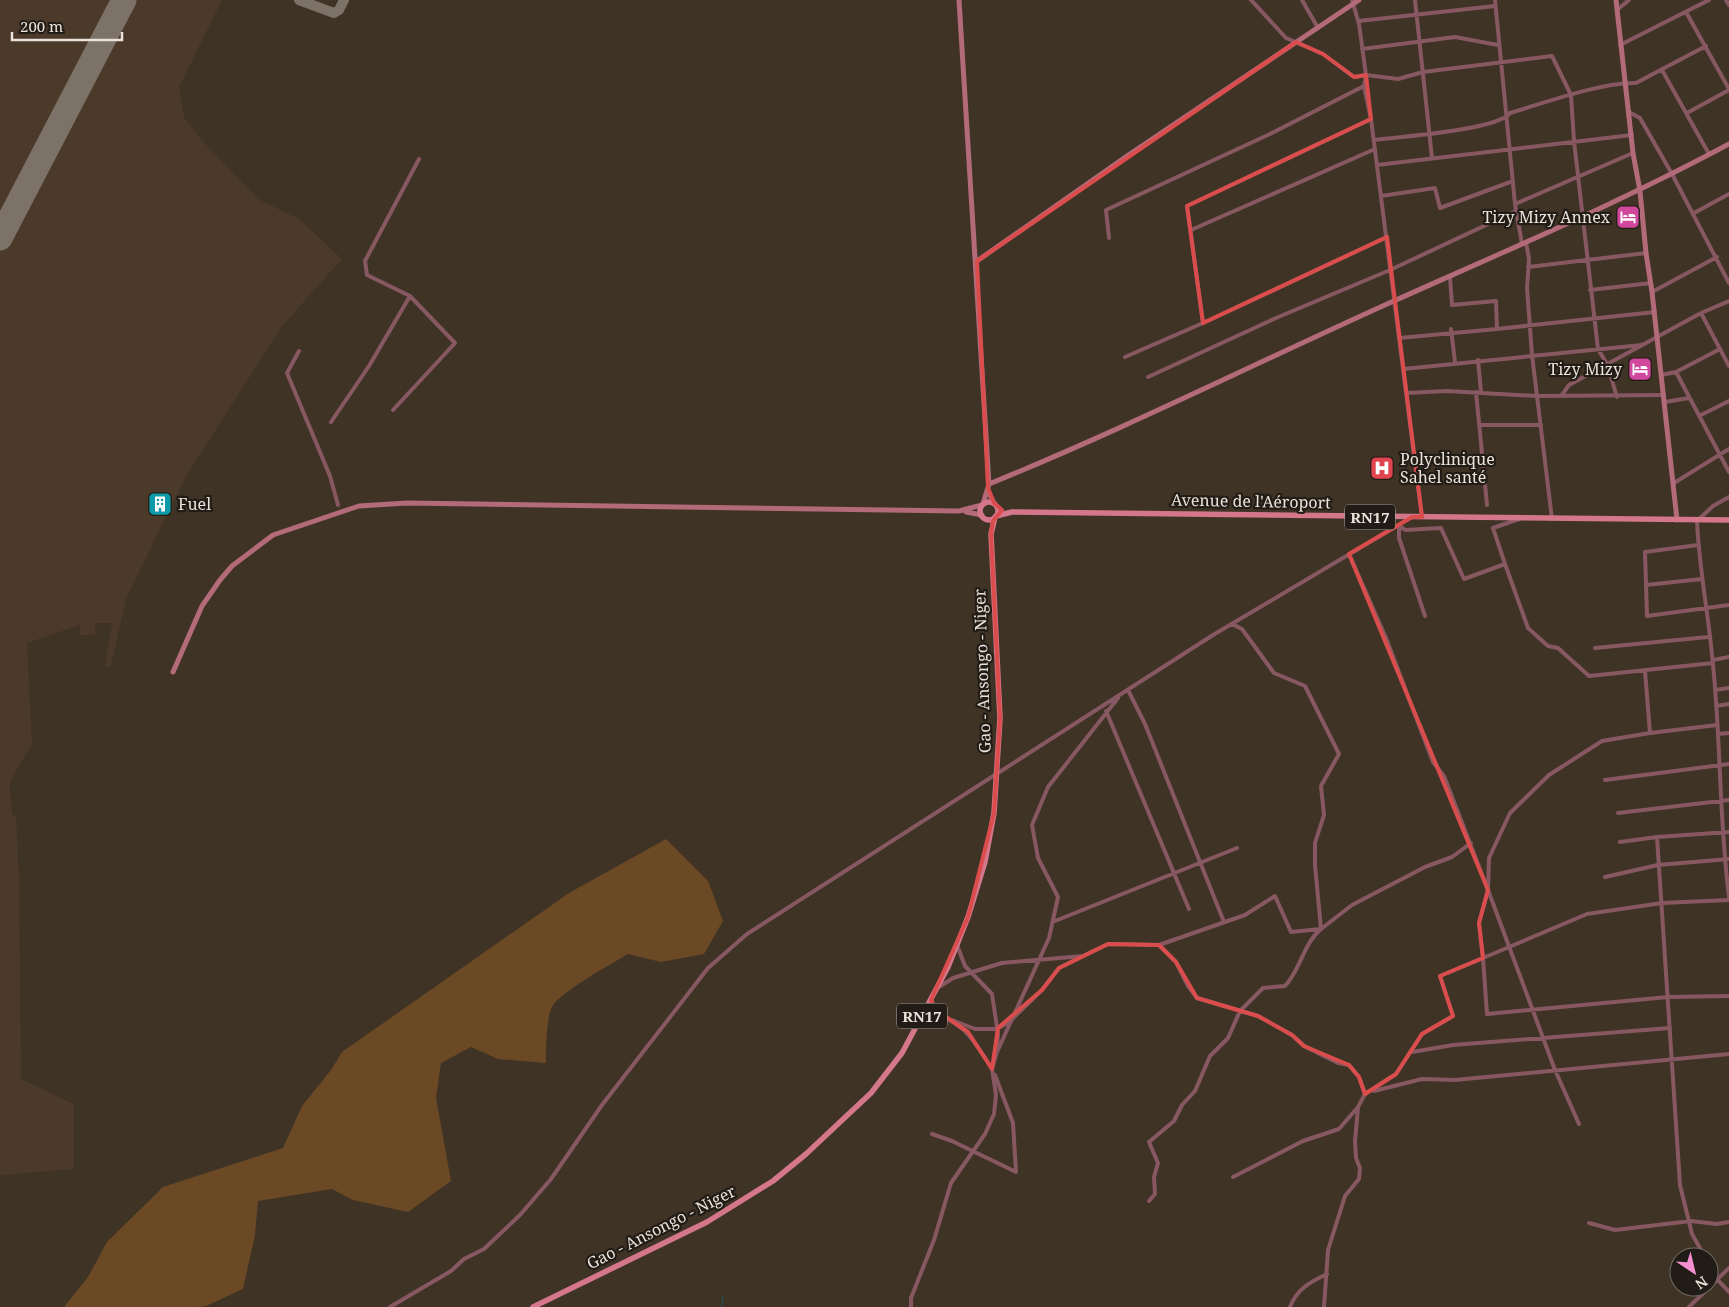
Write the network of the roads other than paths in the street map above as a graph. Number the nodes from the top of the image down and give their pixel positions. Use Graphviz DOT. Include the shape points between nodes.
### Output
graph roads {
  1 [pos="959,0"];
  2 [pos="1251,0"];
  3 [pos="1302,0"];
  4 [pos="1415,0"];
  5 [pos="1495,0"];
  6 [pos="1616,0"];
  7 [pos="1629,0"];
  8 [pos="1709,0"];
  9 [pos="1726,0"];
  10 [pos="1355,1"];
  11 [pos="1729,4"];
  12 [pos="1495,6"];
  13 [pos="1617,10"];
  14 [pos="1686,12"];
  15 [pos="1416,15"];
  16 [pos="1359,22"];
  17 [pos="1318,28"];
  18 [pos="1296,42"];
  19 [pos="1420,42"];
  20 [pos="1498,45"];
  21 [pos="1620,45"];
  22 [pos="1706,46"];
  23 [pos="1362,49"];
  24 [pos="1500,61"];
  25 [pos="1662,70"];
  26 [pos="1423,72"];
  27 [pos="1366,75"];
  28 [pos="1624,83"];
  29 [pos="1364,86"];
  30 [pos="1729,89"];
  31 [pos="1571,95"];
  32 [pos="1629,112"];
  33 [pos="1686,113"];
  34 [pos="1507,118"];
  35 [pos="1371,119"];
  36 [pos="1430,133"];
  37 [pos="1632,135"];
  38 [pos="1374,140"];
  39 [pos="1574,141"];
  40 [pos="1729,144"];
  41 [pos="1510,148"];
  42 [pos="1375,149"];
  43 [pos="1633,153"];
  44 [pos="1709,154"];
  45 [pos="1432,158"];
  46 [pos="418,159"];
  47 [pos="1377,165"];
  48 [pos="1672,174"];
  49 [pos="1578,176"];
  50 [pos="1513,181"];
  51 [pos="1640,191"];
  52 [pos="1729,194"];
  53 [pos="1381,196"];
  54 [pos="1515,204"];
  55 [pos="1516,211"];
  56 [pos="1694,214"];
  57 [pos="1583,217"];
  58 [pos="1191,230"];
  59 [pos="1387,237"];
  60 [pos="1109,238"];
  61 [pos="1524,243"];
  62 [pos="1646,253"];
  63 [pos="1717,257"];
  64 [pos="1587,259"];
  65 [pos="977,261"];
  66 [pos="1528,267"];
  67 [pos="1390,270"];
  68 [pos="1450,277"];
  69 [pos="1651,283"];
  70 [pos="1729,283"];
  71 [pos="1590,290"];
  72 [pos="1652,292"];
  73 [pos="410,296"];
  74 [pos="1396,300"];
  75 [pos="1729,300"];
  76 [pos="1655,312"];
  77 [pos="1701,313"];
  78 [pos="1594,319"];
  79 [pos="1204,323"];
  80 [pos="1531,326"];
  81 [pos="1497,329"];
  82 [pos="1451,331"];
  83 [pos="1657,337"];
  84 [pos="1400,338"];
  85 [pos="1642,345"];
  86 [pos="1598,348"];
  87 [pos="1720,349"];
  88 [pos="299,351"];
  89 [pos="1532,355"];
  90 [pos="1125,357"];
  91 [pos="1478,360"];
  92 [pos="1455,362"];
  93 [pos="1607,364"];
  94 [pos="1729,366"];
  95 [pos="1403,369"];
  96 [pos="1676,372"];
  97 [pos="1662,375"];
  98 [pos="1148,377"];
  99 [pos="1476,392"];
  100 [pos="1481,392"];
  101 [pos="1406,393"];
  102 [pos="1562,395"];
  103 [pos="1664,395"];
  104 [pos="1537,396"];
  105 [pos="1617,396"];
  106 [pos="1690,398"];
  107 [pos="1729,401"];
  108 [pos="1664,402"];
  109 [pos="393,410"];
  110 [pos="1699,416"];
  111 [pos="331,422"];
  112 [pos="1479,425"];
  113 [pos="1541,425"];
  114 [pos="1729,449"];
  115 [pos="1719,455"];
  116 [pos="1729,472"];
  117 [pos="1674,483"];
  118 [pos="988,486"];
  119 [pos="1729,497"];
  120 [pos="983,504"];
  121 [pos="338,505"];
  122 [pos="995,505"];
  123 [pos="1487,505"];
  124 [pos="963,511"];
  125 [pos="1012,512"];
  126 [pos="996,516"];
  127 [pos="983,517"];
  128 [pos="1412,517"];
  129 [pos="1422,517"];
  130 [pos="1522,518"];
  131 [pos="1552,519"];
  132 [pos="1677,520"];
  133 [pos="1729,520"];
  134 [pos="1698,521"];
  135 [pos="1399,525"];
  136 [pos="991,534"];
  137 [pos="1698,545"];
  138 [pos="1349,554"];
  139 [pos="1505,564"];
  140 [pos="1702,579"];
  141 [pos="1646,585"];
  142 [pos="1729,605"];
  143 [pos="1707,608"];
  144 [pos="1425,616"];
  145 [pos="1232,624"];
  146 [pos="1708,636"];
  147 [pos="1595,648"];
  148 [pos="1729,657"];
  149 [pos="1713,661"];
  150 [pos="1645,671"];
  151 [pos="173,672"];
  152 [pos="1729,688"];
  153 [pos="1128,690"];
  154 [pos="1715,690"];
  155 [pos="1121,694"];
  156 [pos="1729,704"];
  157 [pos="1716,706"];
  158 [pos="1106,711"];
  159 [pos="1717,725"];
  160 [pos="1650,733"];
  161 [pos="1729,733"];
  162 [pos="1718,734"];
  163 [pos="1729,764"];
  164 [pos="1719,765"];
  165 [pos="998,771"];
  166 [pos="1605,780"];
  167 [pos="1722,800"];
  168 [pos="1729,800"];
  169 [pos="1618,813"];
  170 [pos="1729,832"];
  171 [pos="1724,833"];
  172 [pos="1657,836"];
  173 [pos="1620,842"];
  174 [pos="1471,843"];
  175 [pos="1237,848"];
  176 [pos="1726,859"];
  177 [pos="1200,863"];
  178 [pos="1658,865"];
  179 [pos="1174,874"];
  180 [pos="1605,878"];
  181 [pos="1488,890"];
  182 [pos="1729,898"];
  183 [pos="1662,903"];
  184 [pos="1188,909"];
  185 [pos="1055,921"];
  186 [pos="1224,922"];
  187 [pos="1321,928"];
  188 [pos="957,944"];
  189 [pos="1159,945"];
  190 [pos="1508,947"];
  191 [pos="1083,956"];
  192 [pos="1483,958"];
  193 [pos="1039,959"];
  194 [pos="973,974"];
  195 [pos="937,988"];
  196 [pos="1729,996"];
  197 [pos="1668,997"];
  198 [pos="931,1000"];
  199 [pos="1534,1008"];
  200 [pos="1240,1011"];
  201 [pos="922,1016"];
  202 [pos="945,1018"];
  203 [pos="1009,1022"];
  204 [pos="1670,1028"];
  205 [pos="997,1029"];
  206 [pos="1544,1038"];
  207 [pos="997,1052"];
  208 [pos="1412,1052"];
  209 [pos="1729,1054"];
  210 [pos="1672,1058"];
  211 [pos="992,1069"];
  212 [pos="1556,1070"];
  213 [pos="1367,1093"];
  214 [pos="1358,1107"];
  215 [pos="1579,1124"];
  216 [pos="932,1134"];
  217 [pos="973,1152"];
  218 [pos="1233,1177"];
  219 [pos="1149,1201"];
  220 [pos="1691,1221"];
  221 [pos="1729,1222"];
  222 [pos="1588,1223"];
  223 [pos="1699,1247"];
  224 [pos="1729,1268"];
  225 [pos="1327,1274"];
  226 [pos="1719,1277"];
  227 [pos="1719,1281"];
  228 [pos="1729,1292"];
  229 [pos="1699,1297"];
  230 [pos="390,1307"];
  231 [pos="533,1307"];
  232 [pos="911,1307"];
  233 [pos="1290,1307"];
  234 [pos="1324,1307"];
  235 [pos="1689,1307"];
  1 -- 65 [label="street"];
  2 -- 18 [label="street" via="1286,38"];
  3 -- 17 [label="street"];
  4 -- 15 [label="street"];
  5 -- 12 [label="street"];
  6 -- 13 [label="street"];
  7 -- 13 [label="street"];
  8 -- 14 [label="street"];
  9 -- 11 [label="street"];
  10 -- 16 [label="street"];
  10 -- 17 [label="street"];
  12 -- 15 [label="street"];
  12 -- 20 [label="street"];
  13 -- 21 [label="street"];
  14 -- 21 [label="street"];
  14 -- 22 [label="street"];
  15 -- 16 [label="street"];
  15 -- 19 [label="street"];
  16 -- 23 [label="street"];
  17 -- 18 [label="street"];
  18 -- 27 [label="street" via="1323,54 1354,77"];
  18 -- 65 [label="street"];
  19 -- 20 [label="street" via="1455,37"];
  19 -- 23 [label="street"];
  19 -- 26 [label="street"];
  20 -- 24 [label="street"];
  21 -- 28 [label="street"];
  22 -- 25 [label="street"];
  22 -- 30 [label="street"];
  23 -- 27 [label="street"];
  24 -- 26 [label="street"];
  24 -- 31 [label="street" via="1552,56"];
  24 -- 34 [label="street"];
  25 -- 28 [label="street" via="1636,83"];
  25 -- 33 [label="street"];
  26 -- 27 [label="street" via="1398,80"];
  26 -- 36 [label="street"];
  27 -- 29 [label="street"];
  28 -- 31 [label="street"];
  28 -- 32 [label="street"];
  29 -- 35 [label="street"];
  29 -- 60 [label="street" via="1270,134 1106,210"];
  30 -- 33 [label="street"];
  31 -- 34 [label="street" via="1510,113"];
  31 -- 39 [label="street"];
  32 -- 37 [label="street"];
  32 -- 48 [label="street" via="1640,118"];
  33 -- 44 [label="street"];
  34 -- 36 [label="street" via="1484,126"];
  34 -- 41 [label="street"];
  35 -- 38 [label="street"];
  35 -- 58 [label="street" via="1187,206"];
  36 -- 38 [label="street"];
  36 -- 45 [label="street"];
  37 -- 39 [label="street"];
  37 -- 43 [label="street"];
  38 -- 42 [label="street"];
  39 -- 41 [label="street"];
  39 -- 49 [label="street"];
  40 -- 44 [label="street"];
  41 -- 45 [label="street"];
  41 -- 50 [label="street"];
  42 -- 47 [label="street"];
  42 -- 58 [label="street"];
  43 -- 49 [label="street"];
  43 -- 51 [label="street"];
  44 -- 48 [label="street"];
  45 -- 47 [label="street"];
  46 -- 73 [label="street" via="365,261 367,275"];
  47 -- 53 [label="street"];
  48 -- 51 [label="street"];
  48 -- 56 [label="street"];
  49 -- 54 [label="street"];
  49 -- 57 [label="street"];
  50 -- 53 [label="street" via="1440,208 1435,188"];
  50 -- 54 [label="street"];
  51 -- 57 [label="street"];
  51 -- 62 [label="street"];
  52 -- 56 [label="street"];
  53 -- 59 [label="street"];
  54 -- 55 [label="street"];
  55 -- 61 [label="street"];
  55 -- 67 [label="street"];
  56 -- 63 [label="street"];
  57 -- 61 [label="street"];
  57 -- 64 [label="street"];
  58 -- 79 [label="street"];
  59 -- 67 [label="street"];
  59 -- 79 [label="street"];
  61 -- 66 [label="street"];
  61 -- 68 [label="street"];
  62 -- 64 [label="street"];
  62 -- 69 [label="street"];
  63 -- 70 [label="street"];
  63 -- 72 [label="street"];
  64 -- 66 [label="street"];
  64 -- 71 [label="street"];
  65 -- 118 [label="street"];
  66 -- 80 [label="street"];
  67 -- 74 [label="street"];
  67 -- 98 [label="street"];
  68 -- 74 [label="street"];
  68 -- 81 [label="street" via="1452,305 1496,301"];
  69 -- 71 [label="street"];
  69 -- 72 [label="street"];
  71 -- 78 [label="street"];
  72 -- 76 [label="street"];
  73 -- 109 [label="street" via="455,343"];
  73 -- 111 [label="street"];
  74 -- 84 [label="street"];
  74 -- 118 [label="street" via="1060,456"];
  75 -- 77 [label="street"];
  76 -- 78 [label="street"];
  76 -- 83 [label="street"];
  77 -- 83 [label="street"];
  77 -- 87 [label="street"];
  78 -- 80 [label="street"];
  78 -- 86 [label="street"];
  79 -- 90 [label="street"];
  80 -- 81 [label="street"];
  80 -- 89 [label="street"];
  81 -- 82 [label="street"];
  82 -- 84 [label="street"];
  82 -- 92 [label="street"];
  83 -- 85 [label="street"];
  83 -- 97 [label="street"];
  84 -- 95 [label="street"];
  85 -- 86 [label="street"];
  85 -- 93 [label="street"];
  86 -- 89 [label="street"];
  86 -- 93 [label="street"];
  87 -- 94 [label="street"];
  87 -- 96 [label="street"];
  88 -- 121 [label="street" via="286,373 330,476"];
  89 -- 91 [label="street"];
  89 -- 104 [label="street"];
  91 -- 92 [label="street"];
  91 -- 100 [label="street"];
  92 -- 95 [label="street"];
  93 -- 102 [label="street" via="1569,386"];
  93 -- 105 [label="street"];
  95 -- 101 [label="street"];
  96 -- 97 [label="street"];
  96 -- 106 [label="street"];
  97 -- 103 [label="street"];
  99 -- 100 [label="street"];
  99 -- 101 [label="street"];
  99 -- 112 [label="street"];
  100 -- 104 [label="street"];
  101 -- 129 [label="street"];
  102 -- 104 [label="street"];
  102 -- 105 [label="street"];
  103 -- 105 [label="street"];
  103 -- 108 [label="street"];
  104 -- 113 [label="street"];
  106 -- 108 [label="street"];
  106 -- 110 [label="street"];
  107 -- 110 [label="street"];
  108 -- 117 [label="street"];
  110 -- 115 [label="street"];
  112 -- 113 [label="street"];
  112 -- 123 [label="street"];
  113 -- 131 [label="street"];
  114 -- 115 [label="street"];
  115 -- 116 [label="street"];
  115 -- 117 [label="street"];
  117 -- 132 [label="street"];
  118 -- 120 [label="street"];
  118 -- 122 [label="street"];
  119 -- 134 [label="street" via="1712,506"];
  120 -- 122 [label="main road"];
  120 -- 124 [label="street"];
  120 -- 127 [label="main road"];
  122 -- 125 [label="main road, RN17"];
  122 -- 126 [label="main road"];
  124 -- 127 [label="street"];
  124 -- 151 [label="street" via="407,503 359,506 273,536 232,566 202,606"];
  125 -- 126 [label="main road, RN17"];
  125 -- 128 [label="main road, Avenue de l'Aéroport / RN17"];
  126 -- 127 [label="main road" via="990,519"];
  126 -- 136 [label="main road, RN17"];
  127 -- 136 [label="main road, RN17"];
  128 -- 129 [label="main road, Avenue de l'Aéroport / RN17"];
  128 -- 135 [label="street"];
  129 -- 130 [label="main road, Avenue de l'Aéroport / RN17"];
  130 -- 131 [label="main road, Avenue de l'Aéroport / RN17"];
  130 -- 139 [label="street" via="1493,528"];
  131 -- 132 [label="main road, Avenue de l'Aéroport / RN17"];
  132 -- 134 [label="main road, Avenue de l'Aéroport / RN17"];
  133 -- 134 [label="main road, Avenue de l'Aéroport / RN17"];
  134 -- 137 [label="street"];
  135 -- 138 [label="street"];
  135 -- 139 [label="street" via="1404,530 1441,528 1464,579"];
  135 -- 144 [label="street" via="1399,538"];
  136 -- 165 [label="main road, Gao - Ansongo - Niger / RN17" via="1000,718"];
  137 -- 140 [label="street"];
  137 -- 141 [label="street" via="1645,552"];
  138 -- 145 [label="street"];
  138 -- 174 [label="street" via="1386,638 1433,762 1444,776"];
  139 -- 150 [label="street" via="1528,628 1548,646 1558,648 1589,676"];
  140 -- 141 [label="street"];
  140 -- 143 [label="street"];
  141 -- 143 [label="street" via="1647,616"];
  142 -- 143 [label="street"];
  143 -- 146 [label="street"];
  145 -- 153 [label="street"];
  145 -- 187 [label="street" via="1242,628 1274,673 1305,686 1339,754 1321,786 1324,815 1315,843"];
  146 -- 147 [label="street"];
  146 -- 149 [label="street"];
  148 -- 149 [label="street"];
  149 -- 150 [label="street"];
  149 -- 154 [label="street"];
  150 -- 160 [label="street"];
  152 -- 154 [label="street"];
  153 -- 155 [label="street"];
  153 -- 177 [label="street" via="1145,724"];
  154 -- 157 [label="street"];
  155 -- 158 [label="street"];
  155 -- 165 [label="street"];
  156 -- 157 [label="street"];
  157 -- 159 [label="street"];
  158 -- 179 [label="street"];
  158 -- 193 [label="street" via="1048,787 1032,825 1038,858 1058,897 1049,938"];
  159 -- 160 [label="street"];
  159 -- 162 [label="street"];
  160 -- 181 [label="street" via="1602,741 1550,775 1510,812 1489,858"];
  161 -- 162 [label="street"];
  162 -- 164 [label="street"];
  163 -- 164 [label="street"];
  164 -- 166 [label="street"];
  164 -- 167 [label="street"];
  165 -- 188 [label="main road, Gao - Ansongo - Niger / RN17" via="985,862"];
  165 -- 230 [label="street" via="746,934 708,968 520,1216 484,1249 464,1258 451,1271"];
  167 -- 168 [label="street"];
  167 -- 169 [label="street"];
  167 -- 171 [label="street"];
  170 -- 171 [label="street"];
  171 -- 172 [label="street"];
  171 -- 176 [label="street"];
  172 -- 173 [label="street"];
  172 -- 178 [label="street"];
  174 -- 181 [label="street"];
  174 -- 187 [label="street" via="1452,856 1352,905"];
  175 -- 177 [label="street"];
  176 -- 178 [label="street"];
  176 -- 182 [label="street"];
  177 -- 179 [label="street"];
  177 -- 186 [label="street"];
  178 -- 180 [label="street"];
  178 -- 183 [label="street"];
  179 -- 184 [label="street"];
  179 -- 185 [label="street"];
  181 -- 190 [label="street"];
  181 -- 192 [label="street" via="1479,923"];
  182 -- 183 [label="street"];
  183 -- 190 [label="street" via="1587,914"];
  183 -- 197 [label="street"];
  186 -- 187 [label="street" via="1245,915 1275,896 1291,932"];
  186 -- 189 [label="street"];
  187 -- 200 [label="street" via="1312,936 1294,976 1285,986 1263,988"];
  188 -- 194 [label="street" via="965,966"];
  188 -- 195 [label="main road, Gao - Ansongo - Niger / RN17"];
  189 -- 191 [label="street" via="1108,944"];
  189 -- 200 [label="street" via="1176,962 1197,998"];
  190 -- 192 [label="street"];
  190 -- 199 [label="street"];
  191 -- 193 [label="street"];
  191 -- 203 [label="street" via="1059,968"];
  192 -- 199 [label="street" via="1487,1014"];
  192 -- 208 [label="street" via="1440,976 1453,1016 1422,1034"];
  193 -- 194 [label="street" via="1002,963"];
  193 -- 203 [label="street"];
  194 -- 195 [label="street" via="953,978"];
  194 -- 205 [label="street" via="992,994"];
  195 -- 198 [label="main road, Gao - Ansongo - Niger / RN17"];
  196 -- 197 [label="street"];
  197 -- 199 [label="street"];
  197 -- 204 [label="street"];
  198 -- 201 [label="main road, Gao - Ansongo - Niger / RN17"];
  198 -- 202 [label="street"];
  199 -- 206 [label="street"];
  200 -- 213 [label="street" via="1258,1016 1292,1034 1304,1046 1349,1065"];
  200 -- 219 [label="street" via="1228,1038 1210,1056 1194,1091 1174,1121 1149,1142 1158,1163 1154,1177 1155,1194"];
  201 -- 202 [label="street"];
  201 -- 231 [label="main road, Gao - Ansongo - Niger / RN17" via="902,1053 871,1093 774,1181 707,1222"];
  202 -- 205 [label="street" via="975,1029"];
  202 -- 211 [label="street" via="968,1032"];
  203 -- 205 [label="street"];
  203 -- 207 [label="street"];
  204 -- 206 [label="street"];
  204 -- 210 [label="street"];
  205 -- 207 [label="street"];
  206 -- 208 [label="street" via="1453,1045"];
  206 -- 212 [label="street"];
  207 -- 211 [label="street"];
  208 -- 213 [label="street" via="1396,1074"];
  209 -- 210 [label="street"];
  210 -- 212 [label="street"];
  210 -- 220 [label="street" via="1680,1185"];
  211 -- 217 [label="street" via="996,1095 994,1114"];
  211 -- 217 [label="street" via="1013,1124 1016,1172"];
  212 -- 213 [label="street" via="1455,1080 1422,1079"];
  212 -- 215 [label="street"];
  213 -- 214 [label="street"];
  214 -- 218 [label="street" via="1339,1129 1303,1141"];
  214 -- 225 [label="street" via="1355,1141 1359,1179 1345,1196 1328,1250"];
  216 -- 217 [label="street"];
  217 -- 232 [label="street" via="948,1191 934,1240 911,1298"];
  220 -- 221 [label="street"];
  220 -- 222 [label="street" via="1615,1230"];
  220 -- 223 [label="street" via="1692,1234"];
  224 -- 226 [label="street"];
  225 -- 233 [label="street" via="1295,1294"];
  225 -- 234 [label="street"];
  227 -- 228 [label="street"];
  229 -- 235 [label="street"];
}
